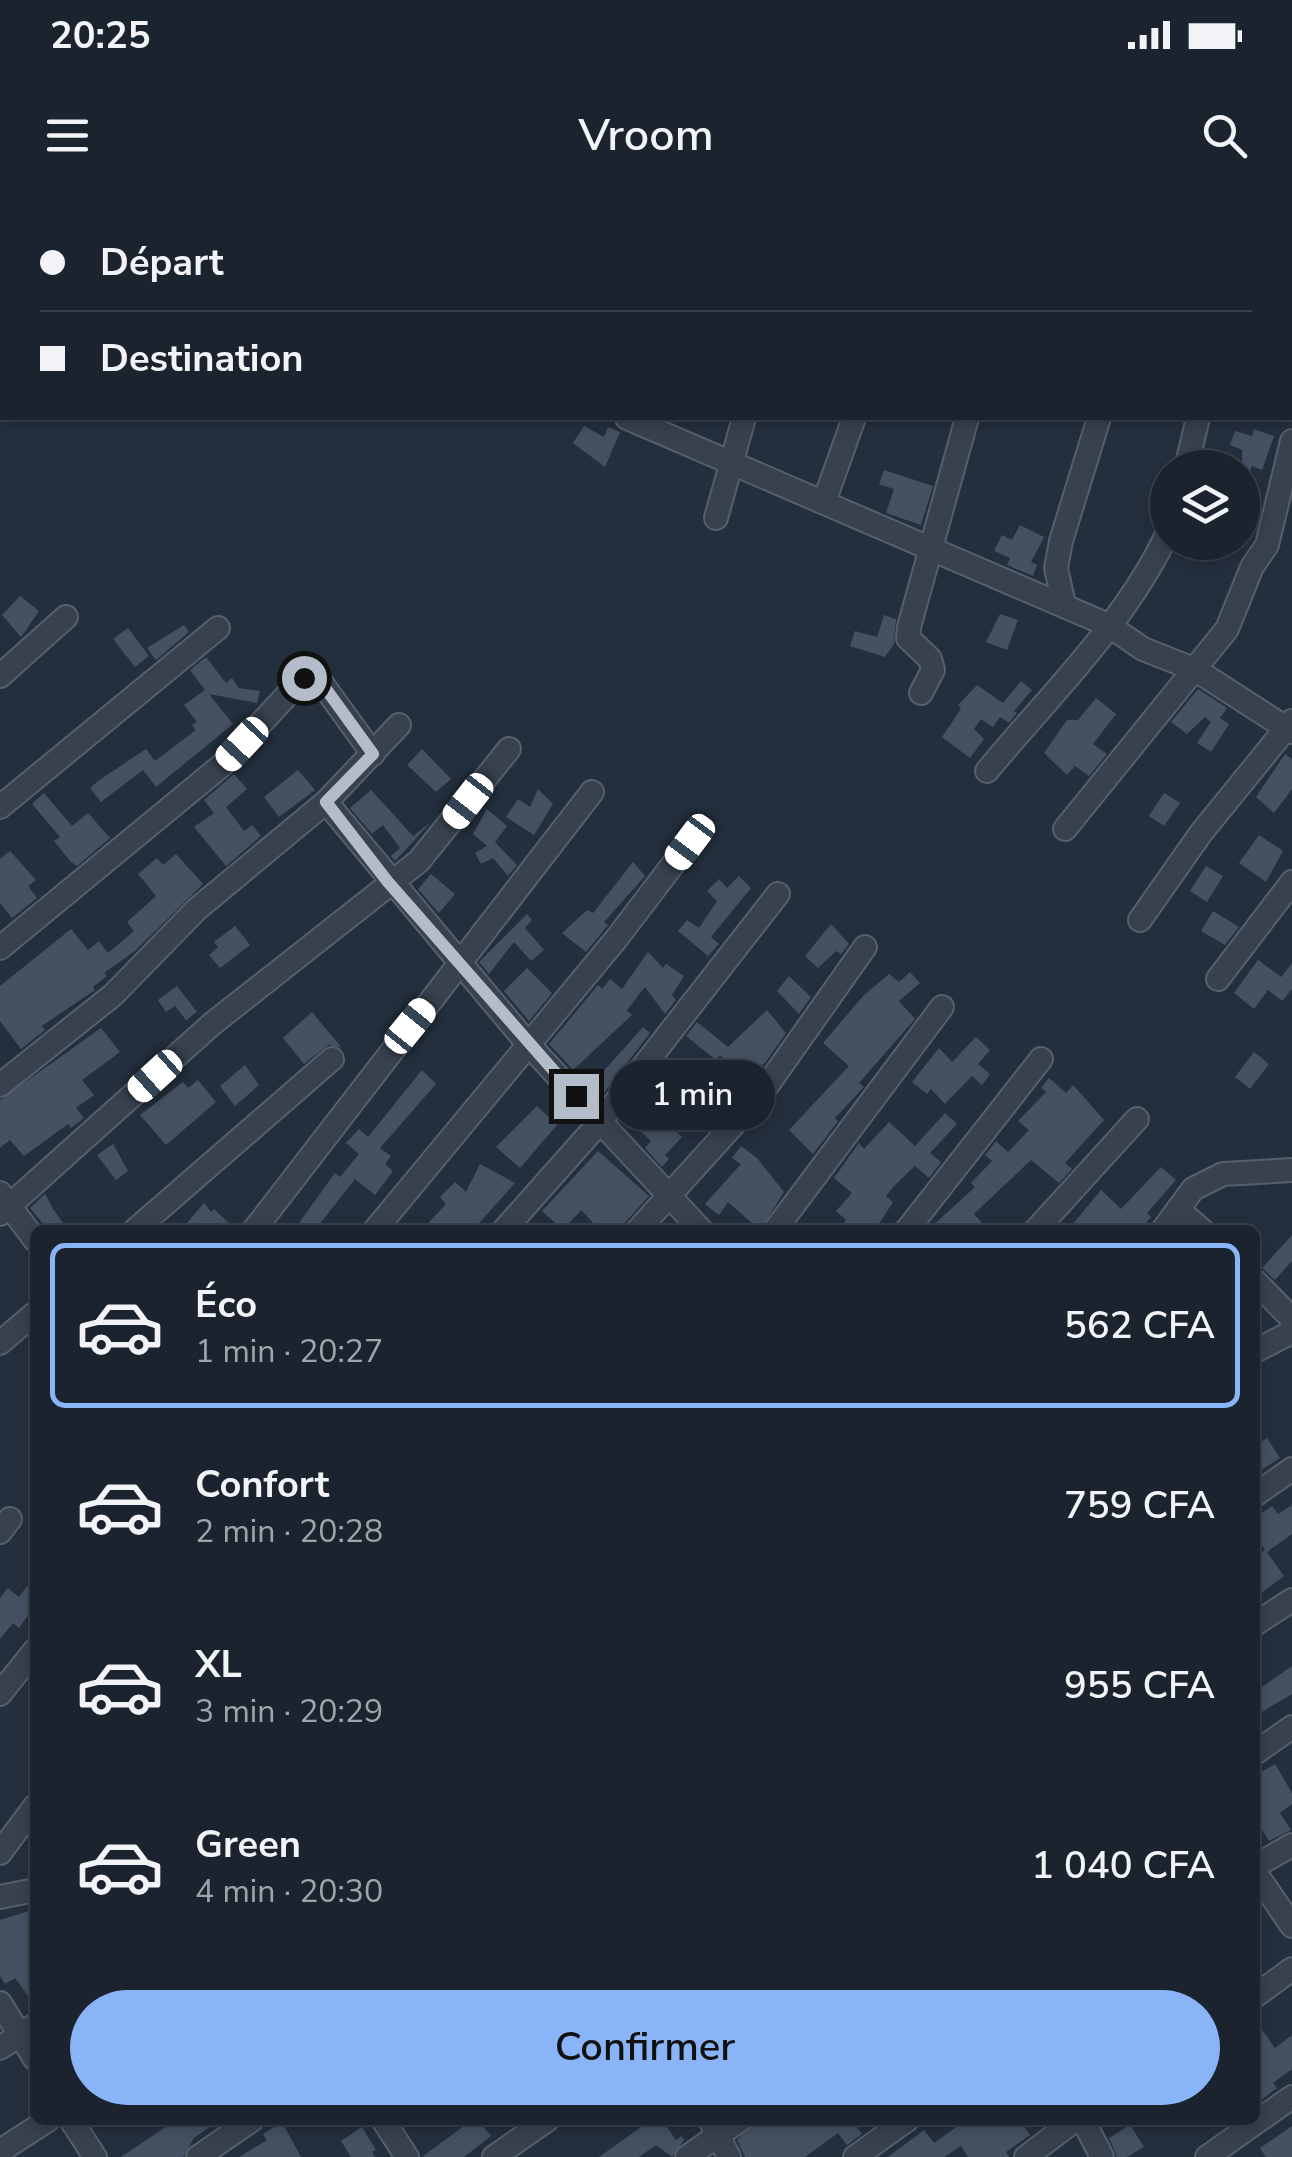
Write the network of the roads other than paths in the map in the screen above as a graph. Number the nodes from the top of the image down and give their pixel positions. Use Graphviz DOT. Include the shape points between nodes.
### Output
graph roads {
  1 [pos="632,420"];
  2 [pos="743,420"];
  3 [pos="853,420"];
  4 [pos="966,420"];
  5 [pos="1097,420"];
  6 [pos="1198,420"];
  7 [pos="1292,441"];
  8 [pos="1190,450"];
  9 [pos="732,463"];
  10 [pos="824,502"];
  11 [pos="716,518"];
  12 [pos="934,548"];
  13 [pos="1154,560"];
  14 [pos="1064,606"];
  15 [pos="66,617"];
  16 [pos="1108,625"];
  17 [pos="218,628"];
  18 [pos="1196,670"];
  19 [pos="0,676"];
  20 [pos="921,693"];
  21 [pos="398,726"];
  22 [pos="1290,727"];
  23 [pos="509,748"];
  24 [pos="373,754"];
  25 [pos="987,771"];
  26 [pos="592,792"];
  27 [pos="326,802"];
  28 [pos="0,807"];
  29 [pos="1065,829"];
  30 [pos="690,842"];
  31 [pos="388,882"];
  32 [pos="1292,882"];
  33 [pos="778,894"];
  34 [pos="1140,920"];
  35 [pos="865,947"];
  36 [pos="0,948"];
  37 [pos="461,962"];
  38 [pos="1218,979"];
  39 [pos="942,1007"];
  40 [pos="528,1044"];
  41 [pos="332,1059"];
  42 [pos="1041,1059"];
  43 [pos="0,1085"];
  44 [pos="1137,1118"];
  45 [pos="600,1122"];
  46 [pos="1292,1170"];
  47 [pos="668,1195"];
  48 [pos="4,1205"];
  49 [pos="1180,1210"];
  50 [pos="141,1225"];
  51 [pos="258,1225"];
  52 [pos="379,1225"];
  53 [pos="508,1225"];
  54 [pos="642,1225"];
  55 [pos="696,1225"];
  56 [pos="779,1225"];
  57 [pos="911,1225"];
  58 [pos="1041,1225"];
  59 [pos="1167,1225"];
  60 [pos="1196,1225"];
  61 [pos="30,1234"];
  62 [pos="1260,1286"];
  63 [pos="30,1317"];
  64 [pos="1292,1319"];
  65 [pos="1292,1332"];
  66 [pos="0,1343"];
  67 [pos="1260,1348"];
  68 [pos="1292,1469"];
  69 [pos="1260,1491"];
  70 [pos="1292,1600"];
  71 [pos="1260,1621"];
  72 [pos="30,1656"];
  73 [pos="0,1694"];
  74 [pos="1292,1727"];
  75 [pos="1260,1749"];
  76 [pos="30,1813"];
  77 [pos="1292,1845"];
  78 [pos="0,1853"];
  79 [pos="1260,1866"];
  80 [pos="1260,1877"];
  81 [pos="30,1891"];
  82 [pos="0,1897"];
  83 [pos="1292,1926"];
  84 [pos="1292,1970"];
  85 [pos="1260,1992"];
  86 [pos="0,2003"];
  87 [pos="28,2029"];
  88 [pos="0,2048"];
  89 [pos="1292,2097"];
  90 [pos="1260,2120"];
  91 [pos="40,2125"];
  92 [pos="74,2125"];
  93 [pos="245,2125"];
  94 [pos="385,2125"];
  95 [pos="541,2125"];
  96 [pos="900,2125"];
  97 [pos="1072,2125"];
  98 [pos="1082,2125"];
  99 [pos="1252,2125"];
  100 [pos="719,2139"];
  101 [pos="0,2151"];
  102 [pos="399,2154"];
  103 [pos="95,2157"];
  104 [pos="198,2157"];
  105 [pos="494,2157"];
  106 [pos="688,2157"];
  107 [pos="855,2157"];
  108 [pos="1026,2157"];
  109 [pos="1102,2157"];
  110 [pos="1207,2157"];
  1 -- 9 [label="street"];
  2 -- 9 [label="street"];
  3 -- 10 [label="street"];
  4 -- 12 [label="street"];
  5 -- 14 [label="street" via="1060,541 1056,568"];
  6 -- 8 [label="street"];
  7 -- 18 [label="street" via="1267,544 1227,629"];
  9 -- 10 [label="street"];
  9 -- 11 [label="street"];
  10 -- 12 [label="street"];
  12 -- 14 [label="street"];
  12 -- 20 [label="street" via="908,638 934,670"];
  13 -- 16 [label="street"];
  14 -- 16 [label="street"];
  15 -- 19 [label="street"];
  16 -- 18 [label="street" via="1143,649"];
  16 -- 25 [label="street"];
  17 -- 28 [label="street"];
  18 -- 22 [label="street"];
  18 -- 29 [label="street"];
  21 -- 24 [label="street"];
  22 -- 34 [label="street" via="1201,833"];
  23 -- 31 [label="street" via="418,861"];
  24 -- 27 [label="street"];
  24 -- 36 [label="street" via="310,674 221,766"];
  26 -- 37 [label="street"];
  27 -- 31 [label="street"];
  27 -- 43 [label="street" via="198,909 113,995"];
  30 -- 40 [label="street"];
  31 -- 37 [label="street"];
  31 -- 48 [label="street"];
  32 -- 38 [label="street"];
  33 -- 45 [label="street"];
  35 -- 47 [label="street" via="762,1093"];
  37 -- 40 [label="street"];
  37 -- 51 [label="street"];
  39 -- 56 [label="street"];
  40 -- 45 [label="street"];
  40 -- 52 [label="street"];
  41 -- 50 [label="street"];
  42 -- 57 [label="street"];
  44 -- 58 [label="street"];
  45 -- 47 [label="street"];
  45 -- 53 [label="street"];
  46 -- 49 [label="street" via="1223,1174 1193,1189"];
  47 -- 54 [label="street"];
  47 -- 55 [label="street"];
  48 -- 61 [label="street"];
  49 -- 59 [label="street"];
  49 -- 60 [label="street"];
  62 -- 64 [label="street"];
  63 -- 66 [label="street"];
  65 -- 67 [label="street"];
  68 -- 69 [label="street"];
  70 -- 71 [label="street"];
  72 -- 73 [label="street"];
  74 -- 75 [label="street"];
  76 -- 78 [label="street"];
  77 -- 79 [label="street"];
  80 -- 83 [label="street"];
  81 -- 82 [label="street"];
  84 -- 85 [label="street"];
  86 -- 87 [label="street"];
  87 -- 88 [label="street"];
  89 -- 90 [label="street"];
  91 -- 101 [label="street"];
  92 -- 103 [label="street"];
  93 -- 104 [label="street"];
  94 -- 102 [label="street"];
  95 -- 105 [label="street"];
  96 -- 107 [label="street"];
  97 -- 108 [label="street"];
  98 -- 109 [label="street"];
  99 -- 110 [label="street"];
  100 -- 106 [label="street"];
}
